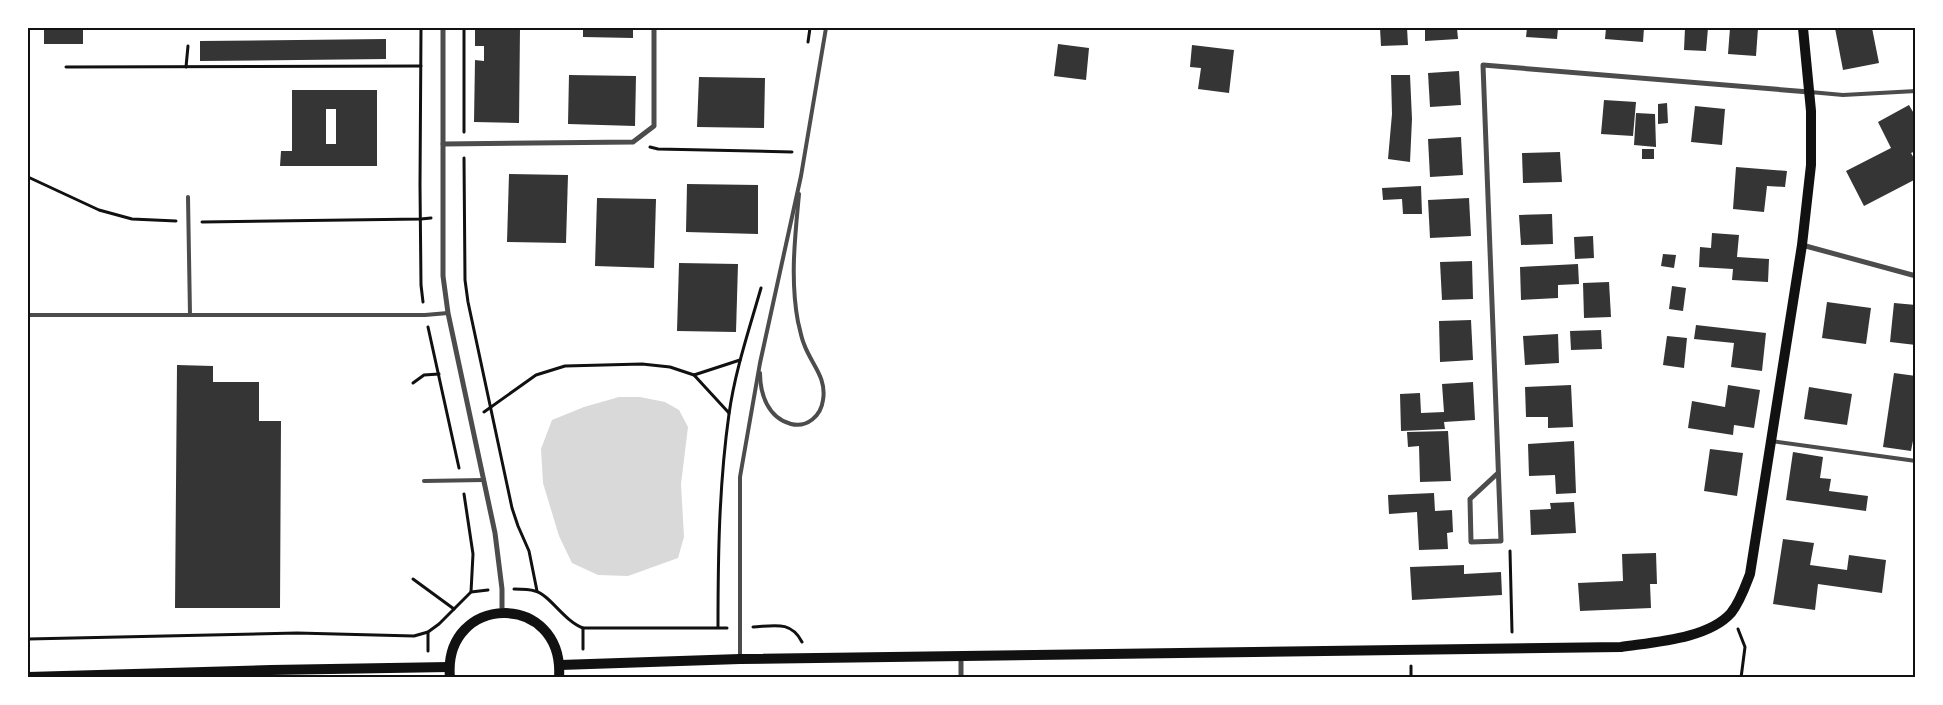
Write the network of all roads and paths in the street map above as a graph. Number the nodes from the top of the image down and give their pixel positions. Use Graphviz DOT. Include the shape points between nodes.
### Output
graph roads {
  1 [pos="443,28"];
  2 [pos="464,28"];
  3 [pos="654,28"];
  4 [pos="826,28"];
  5 [pos="1803,28"];
  6 [pos="188,46"];
  7 [pos="421,66"];
  8 [pos="66,67"];
  9 [pos="186,67"];
  10 [pos="1916,91"];
  11 [pos="1810,92"];
  12 [pos="633,142"];
  13 [pos="442,144"];
  14 [pos="464,144"];
  15 [pos="792,152"];
  16 [pos="801,176"];
  17 [pos="28,177"];
  18 [pos="188,196"];
  19 [pos="442,216"];
  20 [pos="190,222"];
  21 [pos="1802,245"];
  22 [pos="1916,276"];
  23 [pos="448,313"];
  24 [pos="190,315"];
  25 [pos="28,316"];
  26 [pos="740,360"];
  27 [pos="760,364"];
  28 [pos="439,374"];
  29 [pos="694,376"];
  30 [pos="413,383"];
  31 [pos="490,408"];
  32 [pos="729,413"];
  33 [pos="470,419"];
  34 [pos="1771,441"];
  35 [pos="1916,461"];
  36 [pos="1498,473"];
  37 [pos="484,480"];
  38 [pos="424,481"];
  39 [pos="1501,541"];
  40 [pos="413,579"];
  41 [pos="502,589"];
  42 [pos="536,591"];
  43 [pos="454,609"];
  44 [pos="502,612"];
  45 [pos="1730,613"];
  46 [pos="1512,626"];
  47 [pos="740,628"];
  48 [pos="28,639"];
  49 [pos="961,656"];
  50 [pos="810,658"];
  51 [pos="740,659"];
  52 [pos="560,664"];
  53 [pos="450,672"];
  54 [pos="271,674"];
  55 [pos="28,677"];
  56 [pos="559,678"];
  57 [pos="962,678"];
  58 [pos="1741,678"];
  1 -- 13 [label="street"];
  2 -- 14 [label="path"];
  3 -- 12 [label="street" via="654,126"];
  4 -- 16 [label="lane"];
  5 -- 11 [label="main road"];
  6 -- 9 [label="path"];
  7 -- 9 [label="path"];
  8 -- 9 [label="path"];
  10 -- 11 [label="lane" via="1843,95"];
  11 -- 21 [label="main road" via="1811,165"];
  11 -- 36 [label="street" via="1483,65"];
  12 -- 14 [label="street"];
  12 -- 15 [label="path" via="658,149"];
  13 -- 14 [label="street"];
  13 -- 19 [label="street"];
  14 -- 31 [label="path" via="465,280"];
  16 -- 27 [label="lane"];
  16 -- 27 [label="lane" via="792,267 803,343 822,378 823,400 818,415 809,422 794,425 775,414 766,404 760,386"];
  17 -- 20 [label="path" via="99,210 132,219"];
  18 -- 20 [label="lane"];
  19 -- 20 [label="path"];
  19 -- 23 [label="street" via="442,276"];
  20 -- 24 [label="lane"];
  21 -- 22 [label="street"];
  21 -- 34 [label="main road"];
  23 -- 24 [label="lane"];
  23 -- 33 [label="street"];
  24 -- 25 [label="lane"];
  26 -- 29 [label="path"];
  27 -- 47 [label="lane" via="740,477"];
  28 -- 30 [label="path" via="424,375"];
  29 -- 31 [label="path" via="670,367 642,364 565,366 536,375"];
  29 -- 32 [label="path"];
  31 -- 33 [label="path"];
  31 -- 42 [label="path" via="512,508 529,551"];
  33 -- 37 [label="street"];
  34 -- 35 [label="lane"];
  34 -- 45 [label="main road" via="1750,574"];
  36 -- 39 [label="street"];
  36 -- 39 [label="street" via="1470,499 1471,542"];
  37 -- 38 [label="lane"];
  37 -- 41 [label="street"];
  39 -- 46 [label="path" via="1510,552"];
  40 -- 43 [label="path"];
  41 -- 42 [label="path"];
  41 -- 43 [label="path" via="471,592"];
  41 -- 44 [label="street"];
  42 -- 47 [label="path" via="574,625 583,628"];
  43 -- 48 [label="path" via="428,632 414,636 297,634"];
  44 -- 52 [label="main road" via="526,616 545,630 555,645"];
  44 -- 53 [label="main road" via="482,617 464,630 453,646"];
  45 -- 49 [label="main road" via="1702,631 1621,646"];
  45 -- 58 [label="path" via="1745,647"];
  47 -- 50 [label="path" via="786,626 798,634"];
  47 -- 51 [label="lane"];
  49 -- 50 [label="main road"];
  49 -- 57 [label="street"];
  50 -- 51 [label="main road"];
  51 -- 52 [label="main road"];
  52 -- 56 [label="main road"];
  53 -- 54 [label="main road"];
  54 -- 55 [label="main road"];
}
